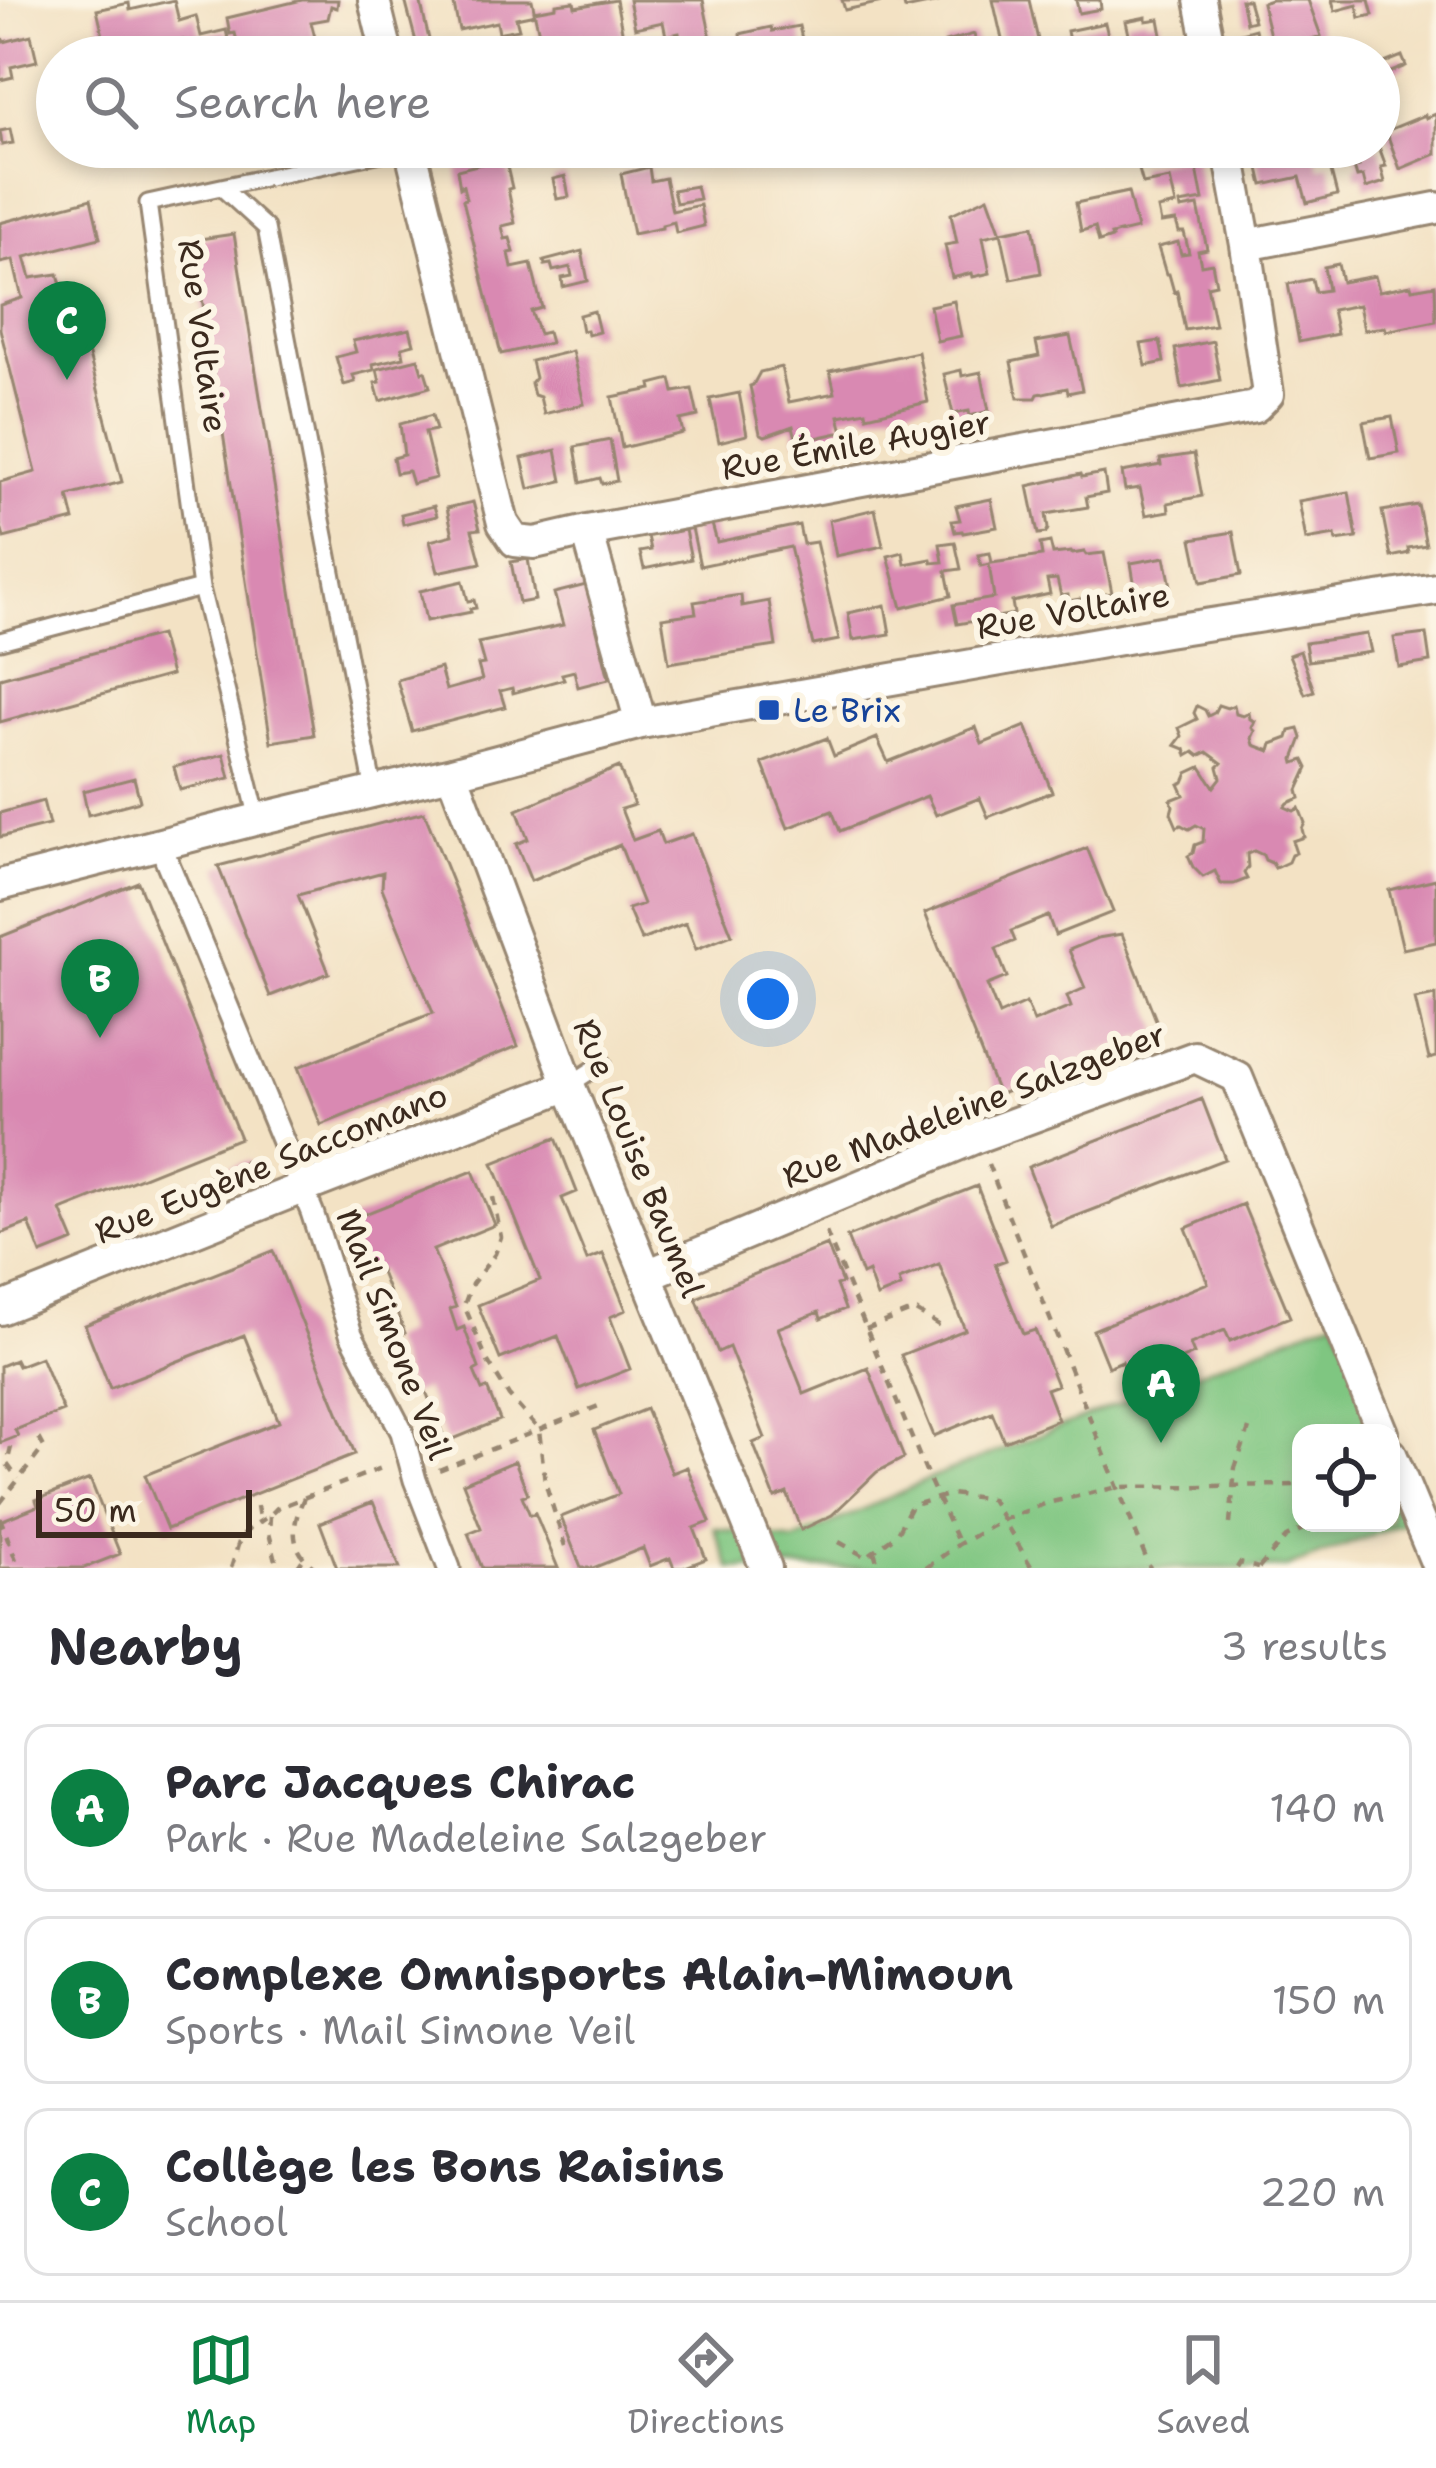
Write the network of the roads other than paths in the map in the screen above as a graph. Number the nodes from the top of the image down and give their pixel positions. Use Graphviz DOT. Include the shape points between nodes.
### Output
graph roads {
  1 [pos="374,0"];
  2 [pos="1200,0"];
  3 [pos="383,36"];
  4 [pos="1207,36"];
  5 [pos="311,168"];
  6 [pos="415,168"];
  7 [pos="1232,168"];
  8 [pos="221,187"];
  9 [pos="1436,208"];
  10 [pos="1246,245"];
  11 [pos="586,531"];
  12 [pos="201,588"];
  13 [pos="1436,590"];
  14 [pos="0,641"];
  15 [pos="641,723"];
  16 [pos="452,773"];
  17 [pos="374,791"];
  18 [pos="258,819"];
  19 [pos="166,859"];
  20 [pos="0,885"];
  21 [pos="603,1063"];
  22 [pos="569,1085"];
  23 [pos="302,1188"];
  24 [pos="647,1275"];
  25 [pos="0,1310"];
  26 [pos="1378,1424"];
  27 [pos="1400,1476"];
  28 [pos="1436,1562"];
  29 [pos="449,1568"];
  30 [pos="766,1568"];
  1 -- 3 [label="street"];
  2 -- 4 [label="street"];
  5 -- 8 [label="lane"];
  6 -- 11 [label="street, Rue Émile Augier" via="503,523 514,541"];
  7 -- 10 [label="street"];
  8 -- 12 [label="lane, Rue Voltaire" via="148,203"];
  8 -- 17 [label="lane, Rue Voltaire" via="266,228"];
  9 -- 10 [label="street"];
  10 -- 11 [label="street, Rue Émile Augier" via="1268,394 1256,407"];
  11 -- 15 [label="street"];
  12 -- 14 [label="lane"];
  12 -- 18 [label="lane, Rue Voltaire"];
  13 -- 15 [label="street, Rue Voltaire"];
  15 -- 16 [label="street, Rue Voltaire"];
  16 -- 17 [label="street, Rue Voltaire"];
  16 -- 22 [label="street, Rue Louise Baumel"];
  17 -- 18 [label="street, Rue Voltaire"];
  18 -- 20 [label="street, Rue Voltaire"];
  19 -- 23 [label="street, Mail Simone Veil"];
  21 -- 22 [label="lane"];
  22 -- 23 [label="street, Rue Eugène Saccomano"];
  22 -- 24 [label="street, Rue Louise Baumel"];
  23 -- 25 [label="street, Rue Eugène Saccomano"];
  23 -- 29 [label="street, Mail Simone Veil" via="351,1334 402,1432"];
  24 -- 26 [label="street, Rue Madeleine Salzgeber" via="977,1136 1195,1057 1237,1077"];
  24 -- 30 [label="street, Rue Louise Baumel"];
  27 -- 28 [label="street"];
}
